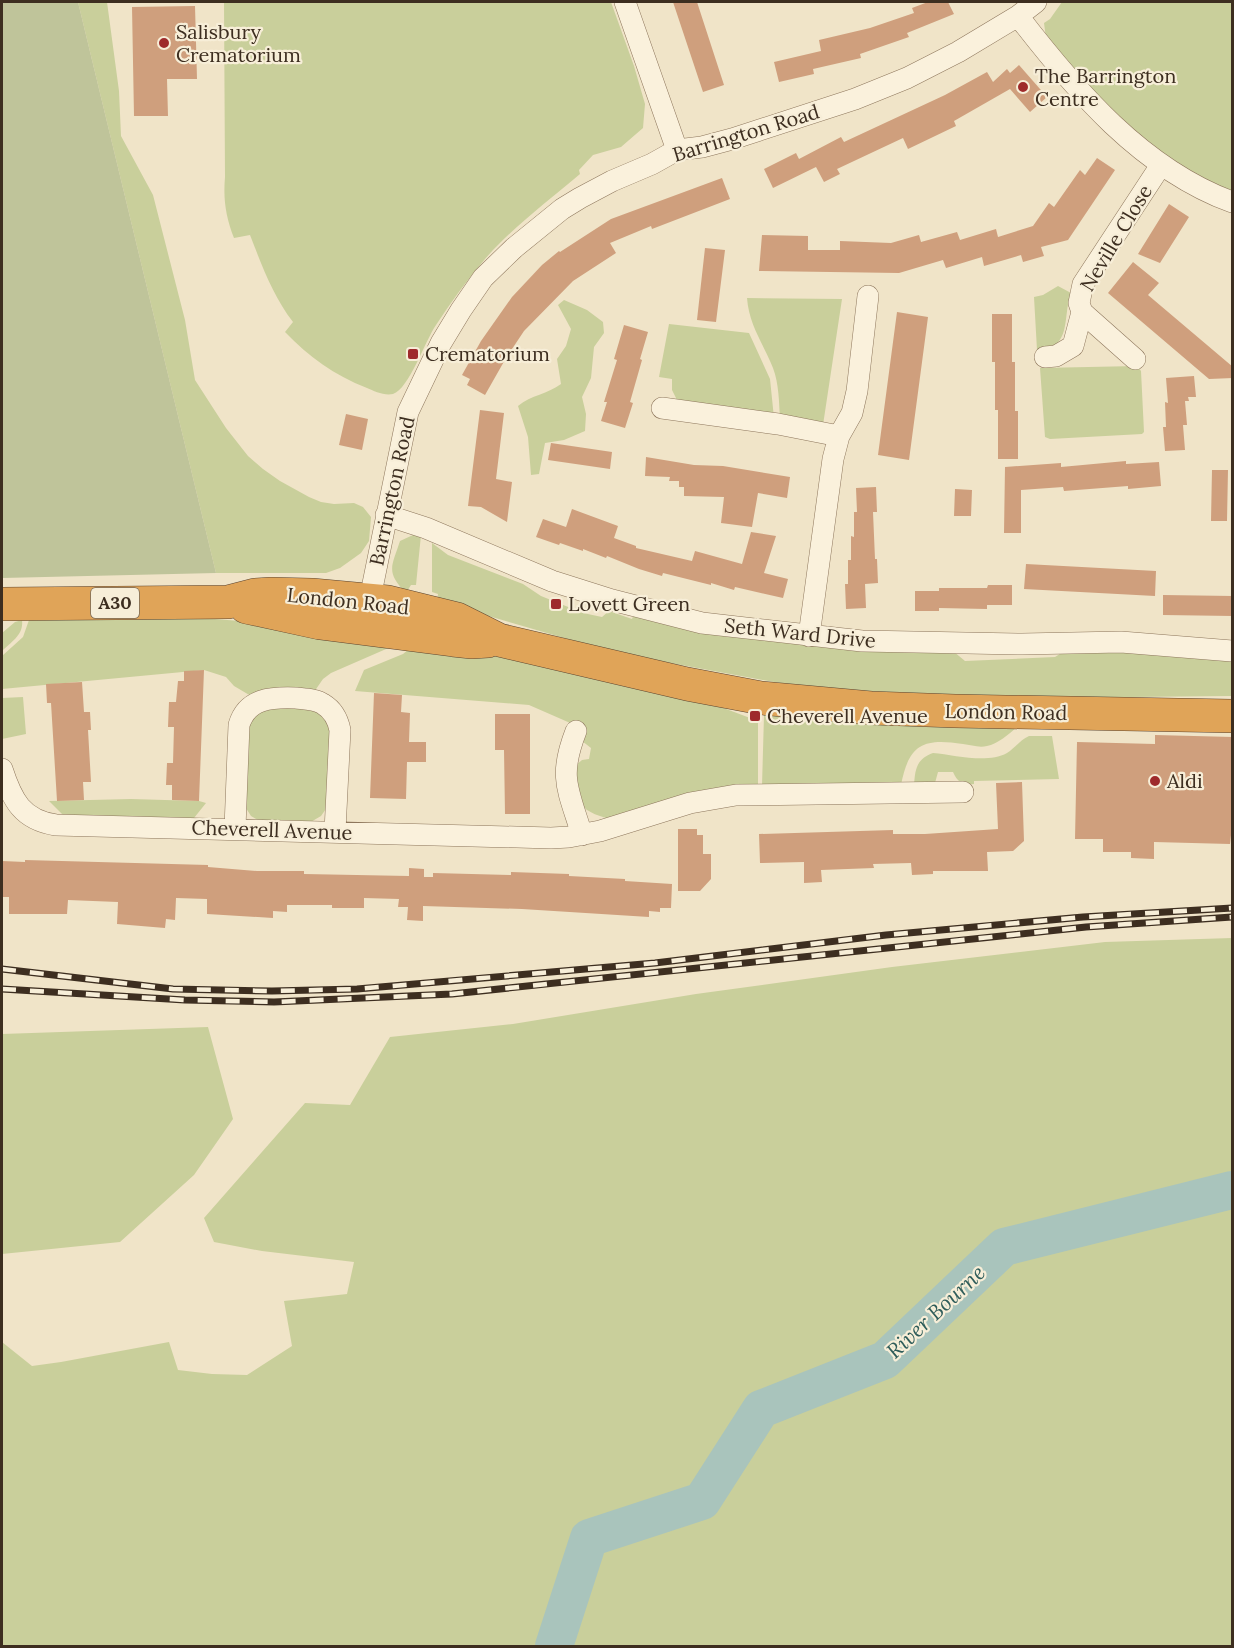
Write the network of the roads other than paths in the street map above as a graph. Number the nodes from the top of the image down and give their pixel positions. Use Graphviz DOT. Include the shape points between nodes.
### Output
graph roads {
  1 [pos="625,2"];
  2 [pos="1036,2"];
  3 [pos="1018,16"];
  4 [pos="677,150"];
  5 [pos="1161,165"];
  6 [pos="1233,202"];
  7 [pos="868,296"];
  8 [pos="1082,312"];
  9 [pos="1045,357"];
  10 [pos="1135,359"];
  11 [pos="662,408"];
  12 [pos="839,436"];
  13 [pos="386,515"];
  14 [pos="2,604"];
  15 [pos="366,614"];
  16 [pos="809,636"];
  17 [pos="1233,651"];
  18 [pos="1233,716"];
  19 [pos="576,731"];
  20 [pos="2,769"];
  21 [pos="963,792"];
  22 [pos="235,828"];
  23 [pos="335,831"];
  24 [pos="582,835"];
  1 -- 4 [label="street"];
  2 -- 3 [label="street, Barrington Road"];
  3 -- 4 [label="street, Barrington Road" via="907,78 855,99 732,139"];
  3 -- 5 [label="street" via="1054,62"];
  4 -- 13 [label="street, Barrington Road" via="562,209 483,279 441,343 408,412"];
  5 -- 6 [label="street"];
  5 -- 8 [label="street, Neville Close" via="1083,284 1079,303"];
  7 -- 12 [label="street" via="857,391 852,413"];
  8 -- 9 [label="street, Neville Close" via="1073,346 1056,356"];
  8 -- 10 [label="street, Neville Close"];
  11 -- 12 [label="street"];
  12 -- 16 [label="street"];
  13 -- 15 [label="street, Barrington Road"];
  13 -- 16 [label="street, Seth Ward Drive" via="432,530 552,581 604,597 702,623"];
  14 -- 15 [label="highway, London Road / A30" via="228,602 255,595 312,595"];
  15 -- 18 [label="highway, London Road / A30" via="472,642 499,640 761,698 955,711"];
  16 -- 17 [label="street, Seth Ward Drive" via="936,643 1121,642"];
  19 -- 24 [label="street" via="568,751 565,778"];
  20 -- 22 [label="street, Cheverell Avenue" via="16,802 34,820 44,823"];
  21 -- 24 [label="street, Cheverell Avenue" via="736,795 690,803"];
  22 -- 23 [label="street, Cheverell Avenue"];
  22 -- 23 [label="street" via="238,724 251,705 278,697 322,703 337,719 340,730"];
  23 -- 24 [label="street, Cheverell Avenue" via="519,838"];
}
